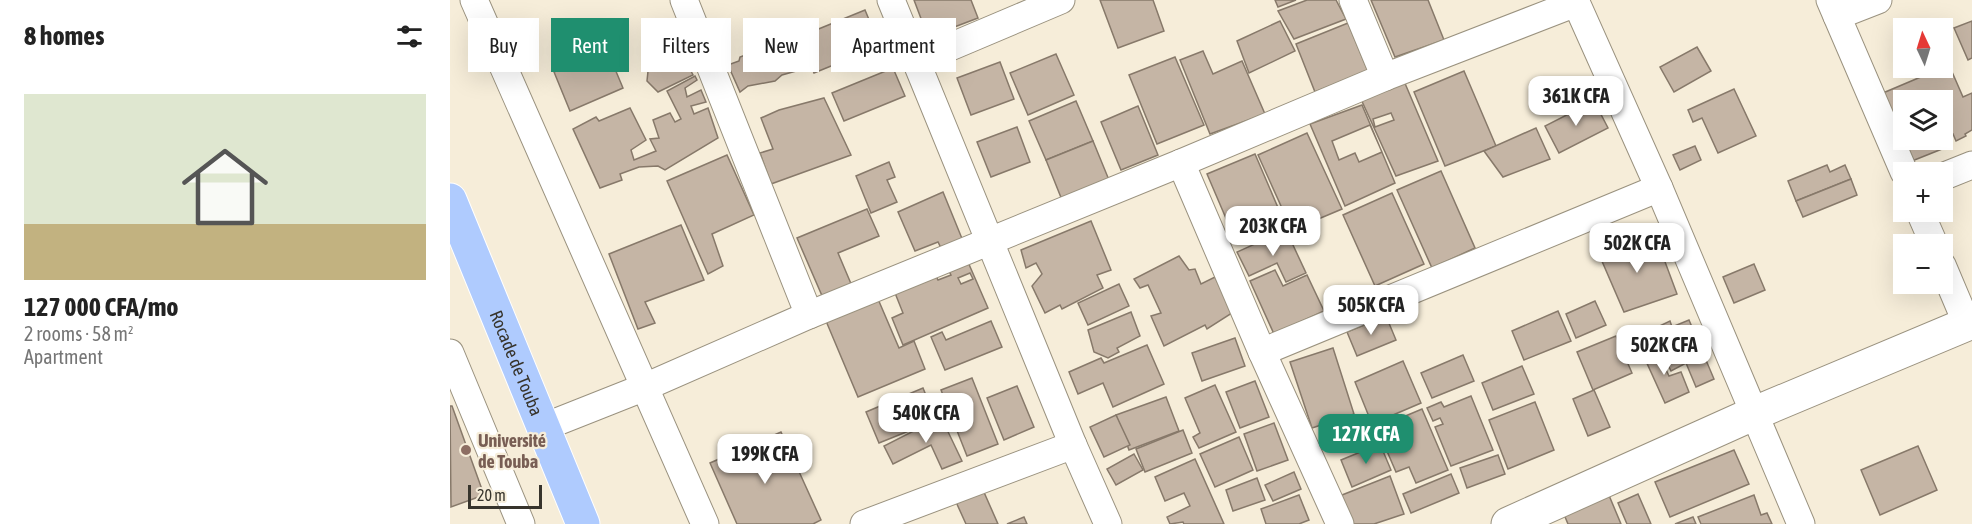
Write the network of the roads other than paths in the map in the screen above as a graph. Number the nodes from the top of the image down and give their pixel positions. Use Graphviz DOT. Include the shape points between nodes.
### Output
graph roads {
  1 [pos="474,0"];
  2 [pos="684,0"];
  3 [pos="891,0"];
  4 [pos="1061,0"];
  5 [pos="1353,0"];
  6 [pos="1878,0"];
  7 [pos="1576,1"];
  8 [pos="1834,8"];
  9 [pos="899,18"];
  10 [pos="956,44"];
  11 [pos="921,72"];
  12 [pos="1385,77"];
  13 [pos="1900,162"];
  14 [pos="1181,163"];
  15 [pos="1972,165"];
  16 [pos="1953,173"];
  17 [pos="1659,188"];
  18 [pos="450,200"];
  19 [pos="989,242"];
  20 [pos="1953,289"];
  21 [pos="809,315"];
  22 [pos="1969,323"];
  23 [pos="1262,352"];
  24 [pos="450,353"];
  25 [pos="645,387"];
  26 [pos="1755,413"];
  27 [pos="544,427"];
  28 [pos="1073,445"];
  29 [pos="1556,515"];
  30 [pos="521,524"];
  31 [pos="583,524"];
  32 [pos="705,524"];
  33 [pos="864,524"];
  34 [pos="1108,524"];
  35 [pos="1340,524"];
  36 [pos="1509,524"];
  37 [pos="1801,524"];
  1 -- 25 [label="street"];
  2 -- 21 [label="street"];
  3 -- 9 [label="street"];
  4 -- 10 [label="street"];
  5 -- 12 [label="street"];
  6 -- 8 [label="street"];
  7 -- 12 [label="street"];
  7 -- 17 [label="street"];
  8 -- 13 [label="street"];
  11 -- 19 [label="street"];
  12 -- 14 [label="street"];
  14 -- 19 [label="street"];
  14 -- 23 [label="street"];
  15 -- 16 [label="street"];
  17 -- 23 [label="street"];
  17 -- 26 [label="street"];
  18 -- 27 [label="main road, Rocade de Touba"];
  19 -- 21 [label="street"];
  19 -- 28 [label="street"];
  20 -- 22 [label="street"];
  21 -- 25 [label="street"];
  22 -- 26 [label="street"];
  23 -- 35 [label="street"];
  24 -- 30 [label="street"];
  25 -- 27 [label="street"];
  25 -- 32 [label="street"];
  26 -- 29 [label="street"];
  26 -- 37 [label="street"];
  27 -- 31 [label="main road, Rocade de Touba"];
  28 -- 33 [label="street"];
  28 -- 34 [label="street"];
  29 -- 36 [label="street"];
}
